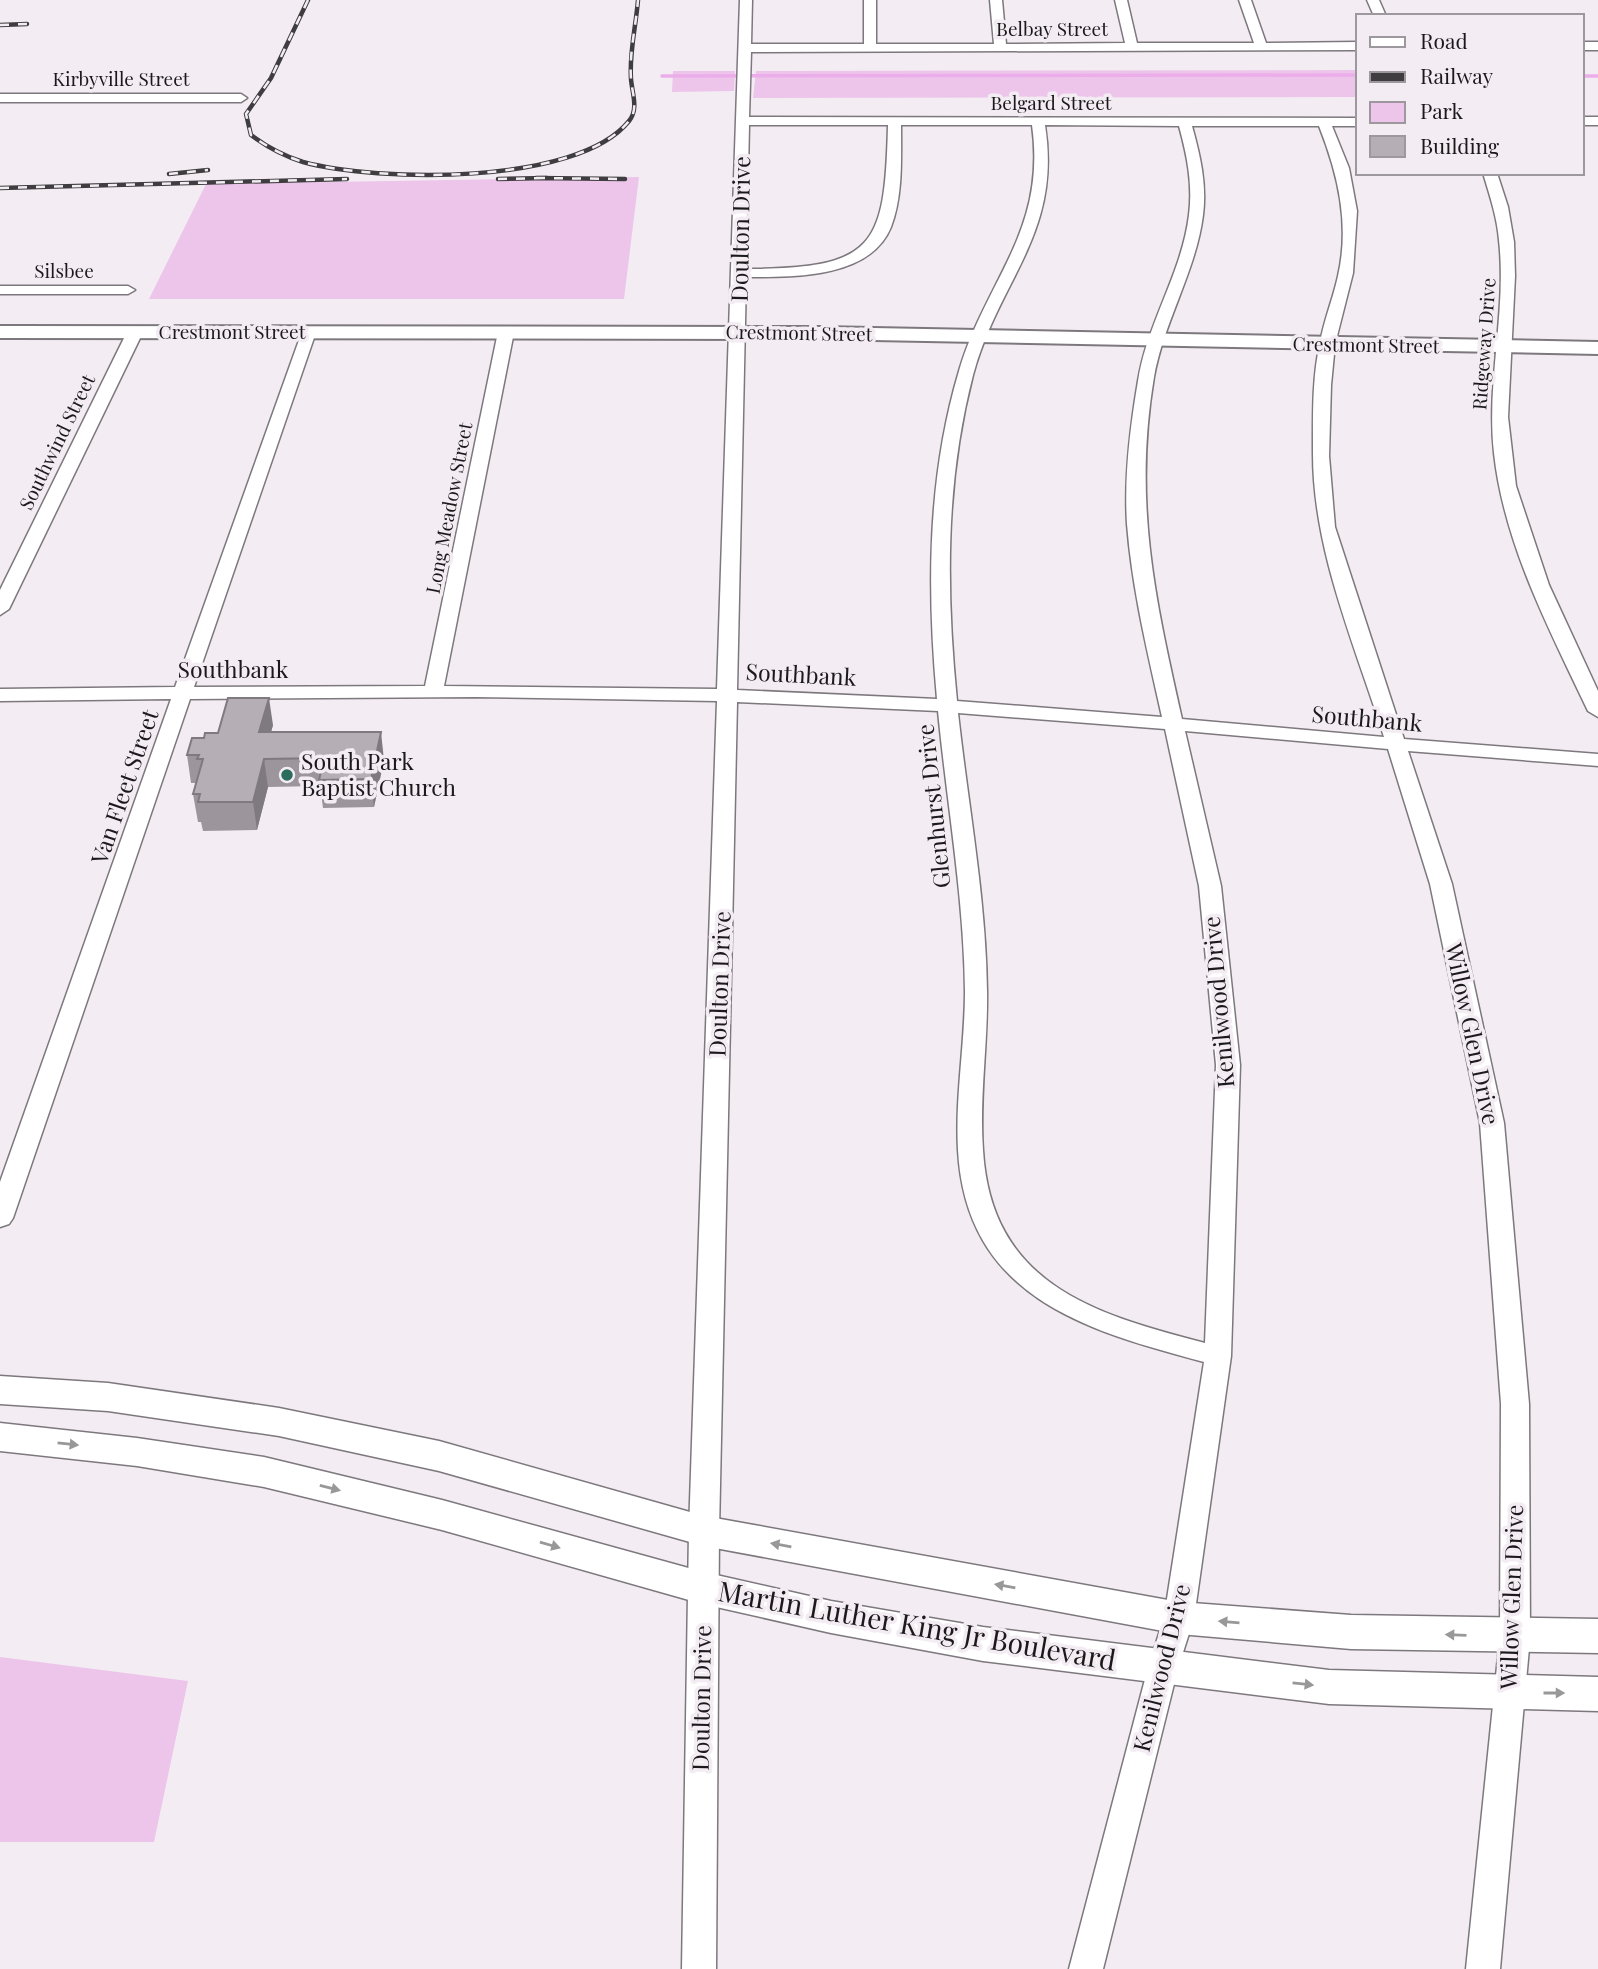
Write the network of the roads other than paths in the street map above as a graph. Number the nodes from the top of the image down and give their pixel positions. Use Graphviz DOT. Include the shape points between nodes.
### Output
graph roads {
  1 [pos="746,0"];
  2 [pos="870,0"];
  3 [pos="996,0"];
  4 [pos="1121,0"];
  5 [pos="1245,0"];
  6 [pos="1356,46"];
  7 [pos="870,47"];
  8 [pos="1000,47"];
  9 [pos="1132,47"];
  10 [pos="1262,47"];
  11 [pos="745,48"];
  12 [pos="0,98"];
  13 [pos="241,98"];
  14 [pos="743,121"];
  15 [pos="895,121"];
  16 [pos="1038,122"];
  17 [pos="1185,122"];
  18 [pos="1324,122"];
  19 [pos="1356,122"];
  20 [pos="1491,175"];
  21 [pos="739,273"];
  22 [pos="0,290"];
  23 [pos="128,290"];
  24 [pos="0,332"];
  25 [pos="135,332"];
  26 [pos="308,332"];
  27 [pos="506,332"];
  28 [pos="738,332"];
  29 [pos="978,335"];
  30 [pos="1154,340"];
  31 [pos="1327,344"];
  32 [pos="1501,348"];
  33 [pos="1598,348"];
  34 [pos="0,609"];
  35 [pos="433,693"];
  36 [pos="0,695"];
  37 [pos="184,695"];
  38 [pos="728,696"];
  39 [pos="949,706"];
  40 [pos="1598,711"];
  41 [pos="1175,727"];
  42 [pos="1395,746"];
  43 [pos="1598,760"];
  44 [pos="0,1218"];
  45 [pos="1218,1356"];
  46 [pos="0,1390"];
  47 [pos="0,1437"];
  48 [pos="704,1531"];
  49 [pos="703,1588"];
  50 [pos="1179,1618"];
  51 [pos="1598,1636"];
  52 [pos="1515,1637"];
  53 [pos="1163,1668"];
  54 [pos="1509,1693"];
  55 [pos="1598,1693"];
  56 [pos="699,1969"];
  57 [pos="1086,1969"];
  58 [pos="1483,1969"];
  1 -- 11 [label="street, Doulton Drive"];
  2 -- 7 [label="street"];
  3 -- 8 [label="street"];
  4 -- 9 [label="street"];
  5 -- 10 [label="street"];
  6 -- 10 [label="street, Belbay Street"];
  7 -- 8 [label="street, Belbay Street"];
  7 -- 11 [label="street, Belbay Street"];
  8 -- 9 [label="street, Belbay Street"];
  9 -- 10 [label="street, Belbay Street"];
  11 -- 14 [label="street, Doulton Drive"];
  12 -- 13 [label="street, Kirbyville Street"];
  14 -- 15 [label="street, Belgard Street"];
  14 -- 21 [label="street, Doulton Drive"];
  15 -- 16 [label="street, Belgard Street"];
  15 -- 21 [label="street" via="888,206 876,242 848,260 829,265"];
  16 -- 17 [label="street, Belgard Street"];
  16 -- 29 [label="street, Glenhurst Drive" via="1044,175 1034,223"];
  17 -- 18 [label="street, Belgard Street"];
  17 -- 30 [label="street, Kenilwood Drive" via="1196,166 1196,215 1182,269"];
  18 -- 19 [label="street, Belgard Street"];
  18 -- 31 [label="street, Willow Glen Drive" via="1342,168 1350,211 1346,273"];
  20 -- 32 [label="street, Ridgeway Drive" via="1510,257"];
  21 -- 28 [label="street, Doulton Drive"];
  22 -- 23 [label="street, Silsbee"];
  24 -- 25 [label="street, Crestmont Street"];
  25 -- 26 [label="street, Crestmont Street"];
  25 -- 34 [label="street, Southwind Street"];
  26 -- 27 [label="street, Crestmont Street"];
  26 -- 37 [label="street, Van Fleet Street"];
  27 -- 28 [label="street, Crestmont Street"];
  27 -- 35 [label="street, Long Meadow Street"];
  28 -- 29 [label="street, Crestmont Street"];
  28 -- 38 [label="street, Doulton Drive"];
  29 -- 30 [label="street, Crestmont Street"];
  29 -- 39 [label="street, Glenhurst Drive" via="950,446 941,518 940,601"];
  30 -- 31 [label="street, Crestmont Street"];
  30 -- 41 [label="street, Kenilwood Drive" via="1138,437 1136,523 1147,606"];
  31 -- 32 [label="street, Crestmont Street"];
  31 -- 42 [label="street, Willow Glen Drive" via="1321,456 1326,527"];
  32 -- 33 [label="street, Crestmont Street"];
  32 -- 40 [label="street, Ridgeway Drive" via="1502,455 1521,531"];
  35 -- 37 [label="street, Southbank"];
  35 -- 38 [label="street, Southbank"];
  36 -- 37 [label="street, Southbank"];
  37 -- 44 [label="street, Van Fleet Street"];
  38 -- 39 [label="street, Southbank"];
  38 -- 48 [label="street, Doulton Drive"];
  39 -- 41 [label="street, Southbank"];
  39 -- 45 [label="street, Glenhurst Drive" via="976,988 970,1159 975,1198 994,1241 1035,1287 1104,1325"];
  41 -- 42 [label="street, Southbank"];
  41 -- 45 [label="street, Kenilwood Drive" via="1210,886 1228,1065"];
  42 -- 43 [label="street, Southbank"];
  42 -- 52 [label="street, Willow Glen Drive" via="1441,884 1492,1123 1514,1404"];
  45 -- 50 [label="street, Kenilwood Drive"];
  46 -- 48 [label="main road" via="108,1397 279,1422 439,1456"];
  47 -- 49 [label="main road, Martin Luther King Jr Boulevard, one-way" via="264,1472 442,1515"];
  48 -- 49 [label="street, Doulton Drive"];
  50 -- 48 [label="main road, one-way"];
  49 -- 53 [label="main road, Martin Luther King Jr Boulevard" via="983,1644"];
  49 -- 56 [label="street, Doulton Drive"];
  52 -- 50 [label="main road, one-way" via="1351,1632"];
  50 -- 53 [label="street, Kenilwood Drive"];
  51 -- 52 [label="main road"];
  52 -- 54 [label="street, Willow Glen Drive"];
  53 -- 54 [label="main road, Martin Luther King Jr Boulevard, one-way" via="1329,1687"];
  53 -- 57 [label="street, Kenilwood Drive"];
  54 -- 55 [label="main road, Martin Luther King Jr Boulevard, one-way"];
  54 -- 58 [label="street, Willow Glen Drive"];
}
